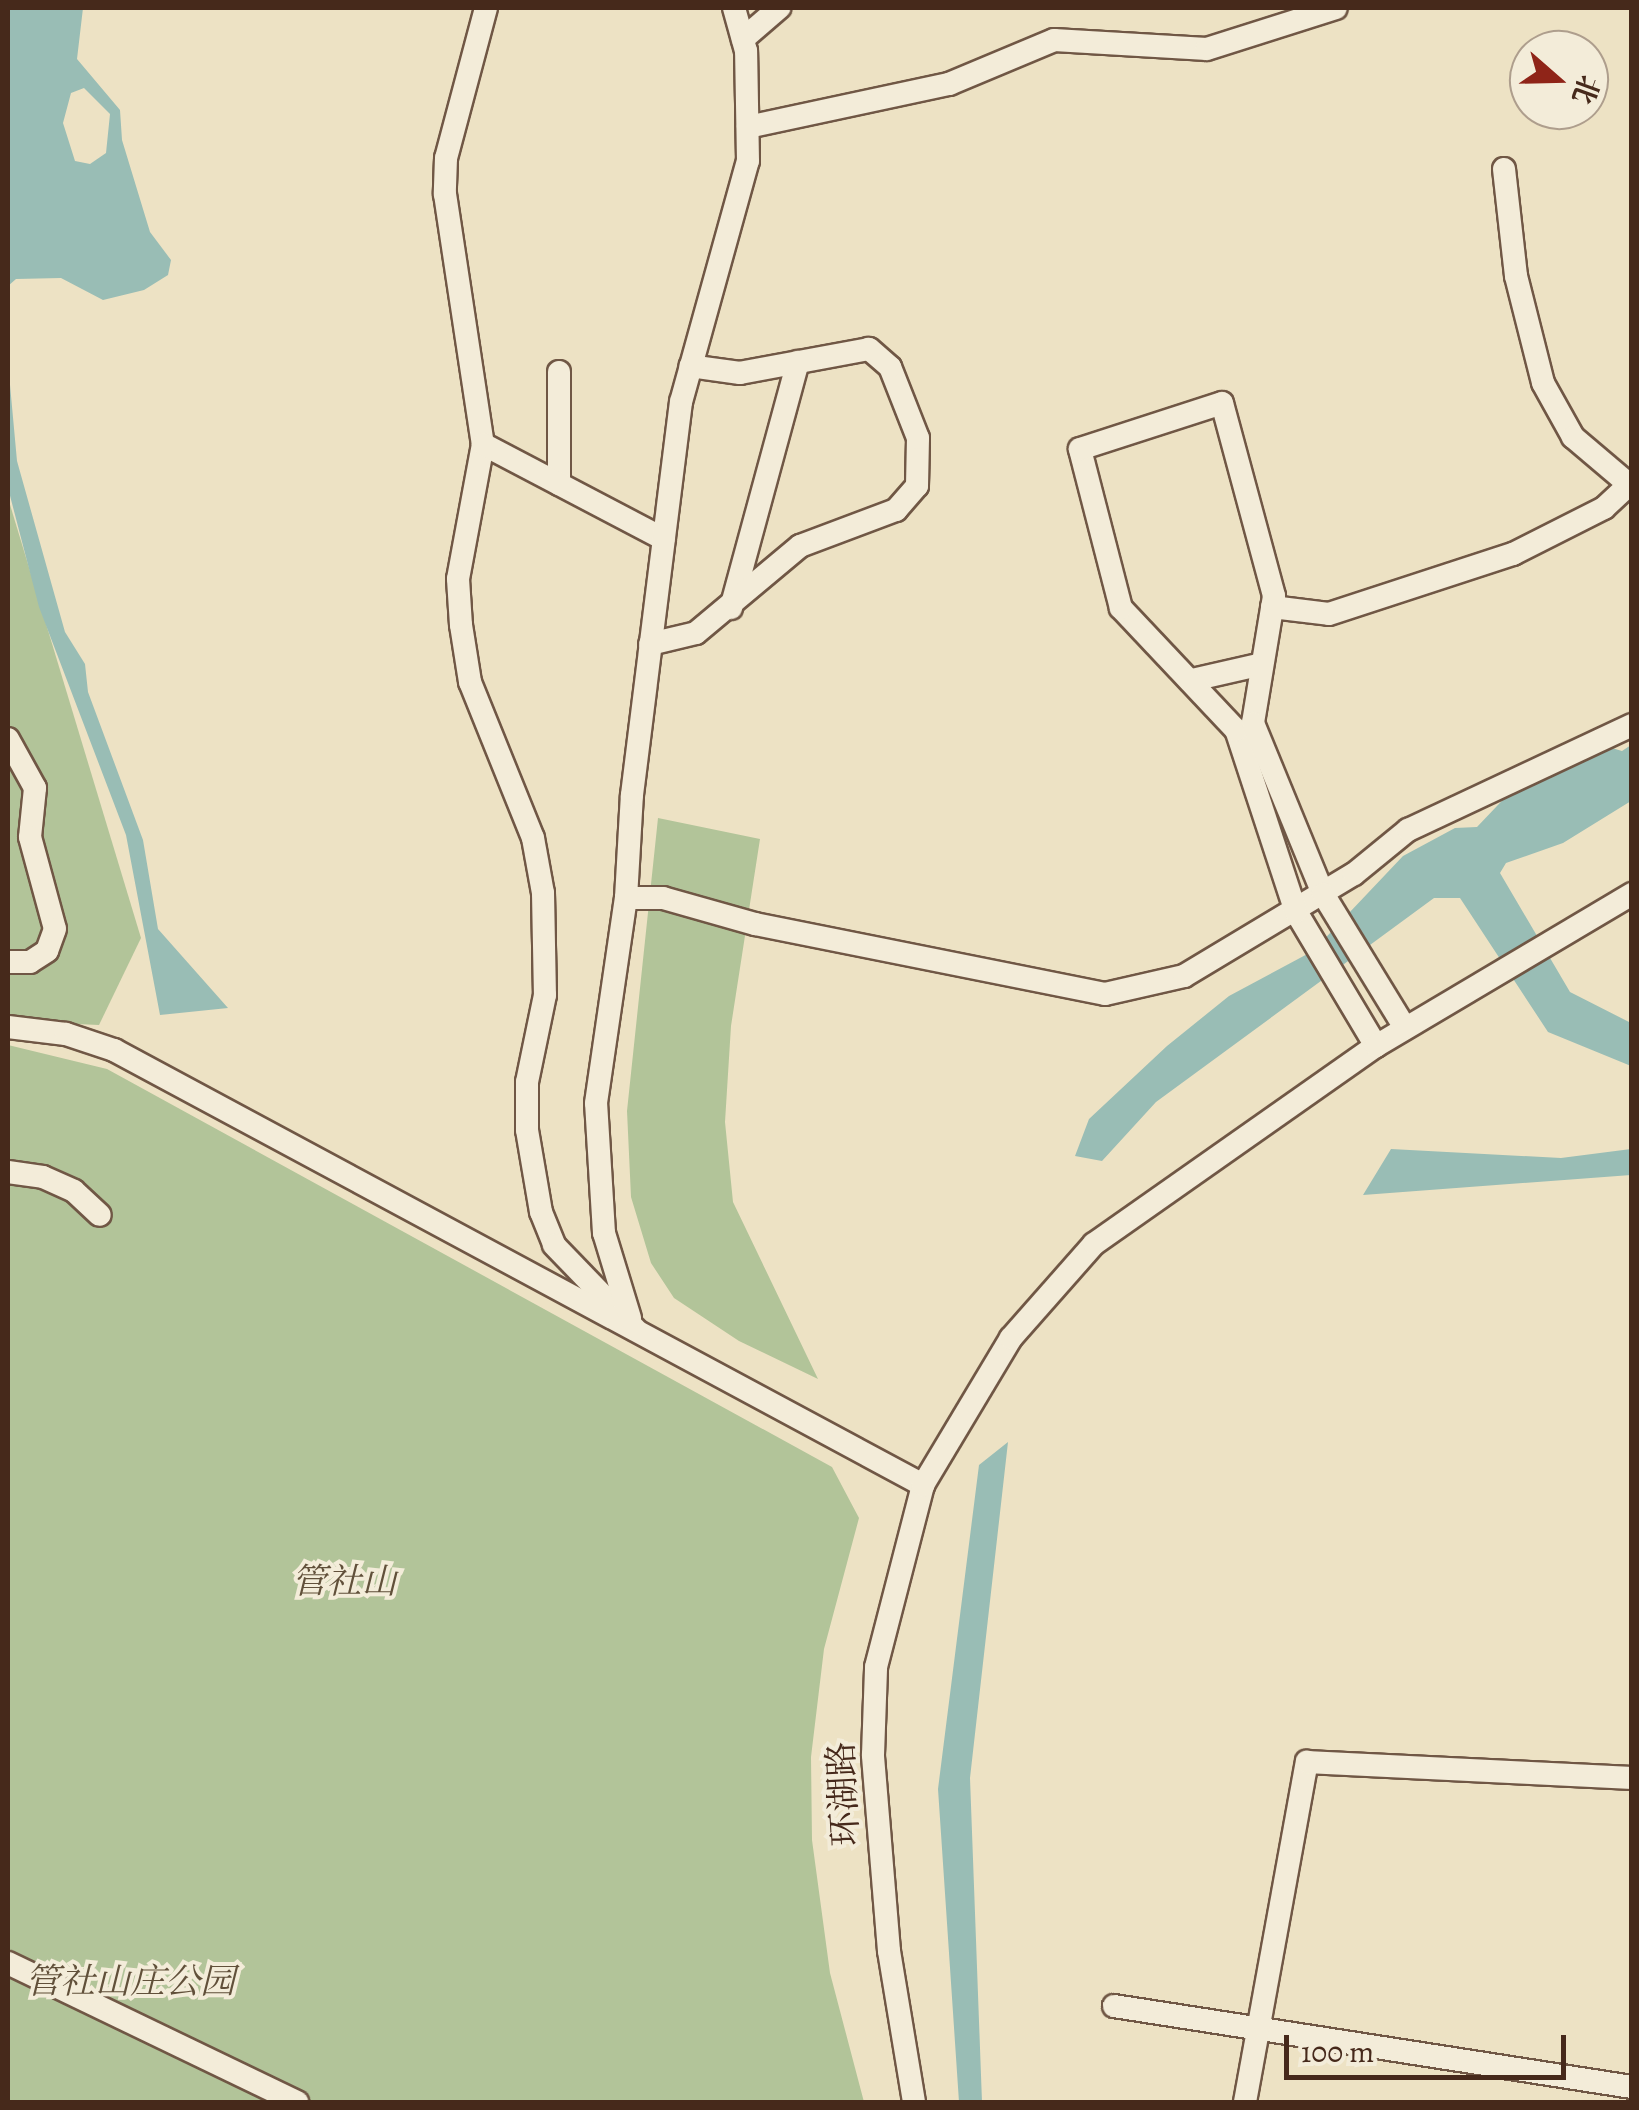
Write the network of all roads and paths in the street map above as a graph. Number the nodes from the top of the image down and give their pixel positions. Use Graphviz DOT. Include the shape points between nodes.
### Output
graph roads {
  1 [pos="486,8"];
  2 [pos="734,8"];
  3 [pos="779,8"];
  4 [pos="1336,8"];
  5 [pos="743,39"];
  6 [pos="748,127"];
  7 [pos="1504,169"];
  8 [pos="798,362"];
  9 [pos="690,366"];
  10 [pos="559,372"];
  11 [pos="483,444"];
  12 [pos="559,484"];
  13 [pos="1630,487"];
  14 [pos="664,539"];
  15 [pos="1272,607"];
  16 [pos="731,608"];
  17 [pos="650,644"];
  18 [pos="1258,666"];
  19 [pos="1192,680"];
  20 [pos="1632,725"];
  21 [pos="1244,726"];
  22 [pos="8,739"];
  23 [pos="1323,894"];
  24 [pos="1632,894"];
  25 [pos="626,898"];
  26 [pos="1296,912"];
  27 [pos="8,962"];
  28 [pos="8,1027"];
  29 [pos="1405,1028"];
  30 [pos="1376,1046"];
  31 [pos="8,1172"];
  32 [pos="100,1214"];
  33 [pos="604,1233"];
  34 [pos="578,1273"];
  35 [pos="532,1280"];
  36 [pos="635,1329"];
  37 [pos="923,1485"];
  38 [pos="1632,1778"];
  39 [pos="8,1963"];
  40 [pos="1114,2006"];
  41 [pos="1258,2032"];
  42 [pos="1632,2087"];
  43 [pos="297,2102"];
  44 [pos="914,2102"];
  45 [pos="1245,2102"];
  1 -- 11 [label="street" via="455,106 445,194"];
  2 -- 5 [label="street"];
  3 -- 5 [label="street"];
  4 -- 6 [label="street" via="1207,49 1054,40 949,84"];
  5 -- 6 [label="street"];
  6 -- 9 [label="street" via="736,219"];
  7 -- 13 [label="street" via="1516,276 1543,382 1574,437"];
  8 -- 9 [label="street" via="740,374"];
  8 -- 16 [label="street"];
  8 -- 16 [label="street" via="868,349 890,367 918,438 917,486 896,510 800,546"];
  9 -- 14 [label="street"];
  10 -- 12 [label="street"];
  11 -- 12 [label="street"];
  11 -- 34 [label="street" via="458,580 461,625 470,682 515,789 540,875 546,966 527,1082 527,1130 540,1212 554,1245"];
  12 -- 14 [label="street"];
  13 -- 15 [label="street" via="1604,508 1513,554 1329,614"];
  14 -- 17 [label="street"];
  15 -- 18 [label="street"];
  15 -- 19 [label="street" via="1222,403 1080,449 1121,608"];
  16 -- 17 [label="street" via="696,633"];
  17 -- 25 [label="street"];
  18 -- 19 [label="street"];
  18 -- 21 [label="street"];
  19 -- 21 [label="street"];
  20 -- 23 [label="street" via="1408,830"];
  21 -- 23 [label="street"];
  21 -- 26 [label="street"];
  22 -- 27 [label="street" via="35,788 30,837 55,929 47,951 30,962"];
  23 -- 26 [label="street"];
  23 -- 29 [label="street"];
  24 -- 29 [label="street, 环湖路"];
  25 -- 26 [label="street" via="664,898 755,924 1105,994 1184,976"];
  25 -- 33 [label="street" via="596,1103"];
  26 -- 30 [label="street"];
  28 -- 35 [label="street" via="66,1034 114,1050"];
  29 -- 30 [label="street, 环湖路"];
  30 -- 37 [label="street, 环湖路" via="1094,1244 1011,1338"];
  31 -- 32 [label="street" via="43,1176"];
  33 -- 34 [label="street"];
  33 -- 36 [label="street"];
  34 -- 35 [label="street"];
  34 -- 36 [label="street"];
  35 -- 36 [label="street"];
  36 -- 37 [label="street"];
  37 -- 44 [label="street, 环湖路" via="876,1667 873,1754 889,1951"];
  38 -- 41 [label="street" via="1308,1762"];
  39 -- 43 [label="street"];
  40 -- 41 [label="street"];
  41 -- 42 [label="street"];
  41 -- 45 [label="street"];
}
